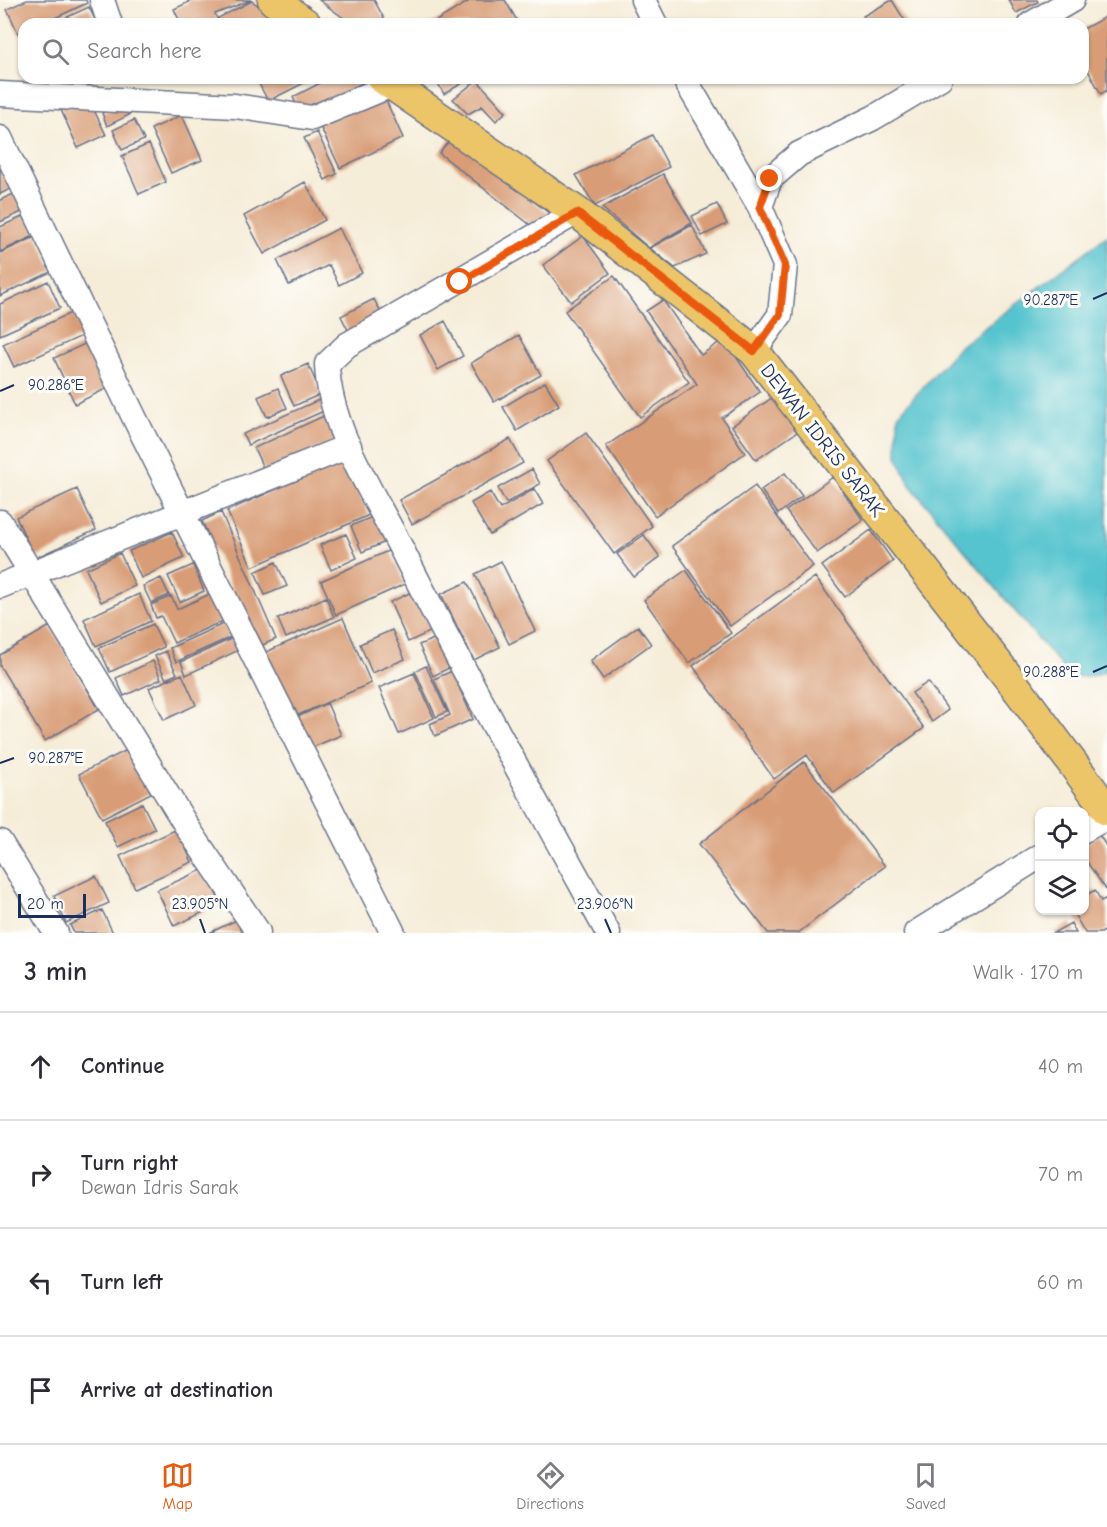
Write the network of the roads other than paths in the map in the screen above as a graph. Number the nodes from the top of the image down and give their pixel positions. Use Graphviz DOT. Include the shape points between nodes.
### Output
graph roads {
  1 [pos="102,0"];
  2 [pos="273,0"];
  3 [pos="643,0"];
  4 [pos="1072,0"];
  5 [pos="108,18"];
  6 [pos="298,18"];
  7 [pos="652,18"];
  8 [pos="1041,18"];
  9 [pos="383,84"];
  10 [pos="390,84"];
  11 [pos="688,84"];
  12 [pos="930,84"];
  13 [pos="133,89"];
  14 [pos="0,94"];
  15 [pos="0,138"];
  16 [pos="760,207"];
  17 [pos="577,213"];
  18 [pos="754,351"];
  19 [pos="349,446"];
  20 [pos="182,512"];
  21 [pos="0,522"];
  22 [pos="31,572"];
  23 [pos="0,586"];
  24 [pos="1107,810"];
  25 [pos="1107,817"];
  26 [pos="1089,827"];
  27 [pos="0,842"];
  28 [pos="1035,859"];
  29 [pos="258,932"];
  30 [pos="56,933"];
  31 [pos="393,933"];
  32 [pos="608,933"];
  33 [pos="916,933"];
  1 -- 5 [label="street"];
  2 -- 6 [label="main road"];
  3 -- 7 [label="street"];
  4 -- 8 [label="street"];
  9 -- 13 [label="street" via="312,118"];
  10 -- 17 [label="main road, DEWAN IDRIS SARAK"];
  11 -- 16 [label="street"];
  12 -- 16 [label="street" via="873,118 799,154 770,179"];
  13 -- 14 [label="street"];
  15 -- 20 [label="street"];
  16 -- 18 [label="street" via="785,265 780,315"];
  17 -- 18 [label="main road, DEWAN IDRIS SARAK"];
  17 -- 19 [label="street" via="347,345 327,364 328,389"];
  18 -- 24 [label="main road, DEWAN IDRIS SARAK"];
  19 -- 20 [label="street"];
  19 -- 32 [label="street" via="424,595"];
  20 -- 22 [label="street"];
  20 -- 31 [label="street"];
  21 -- 22 [label="street"];
  22 -- 23 [label="street"];
  22 -- 29 [label="street" via="189,830"];
  25 -- 26 [label="street"];
  27 -- 30 [label="street"];
  28 -- 33 [label="street"];
}
